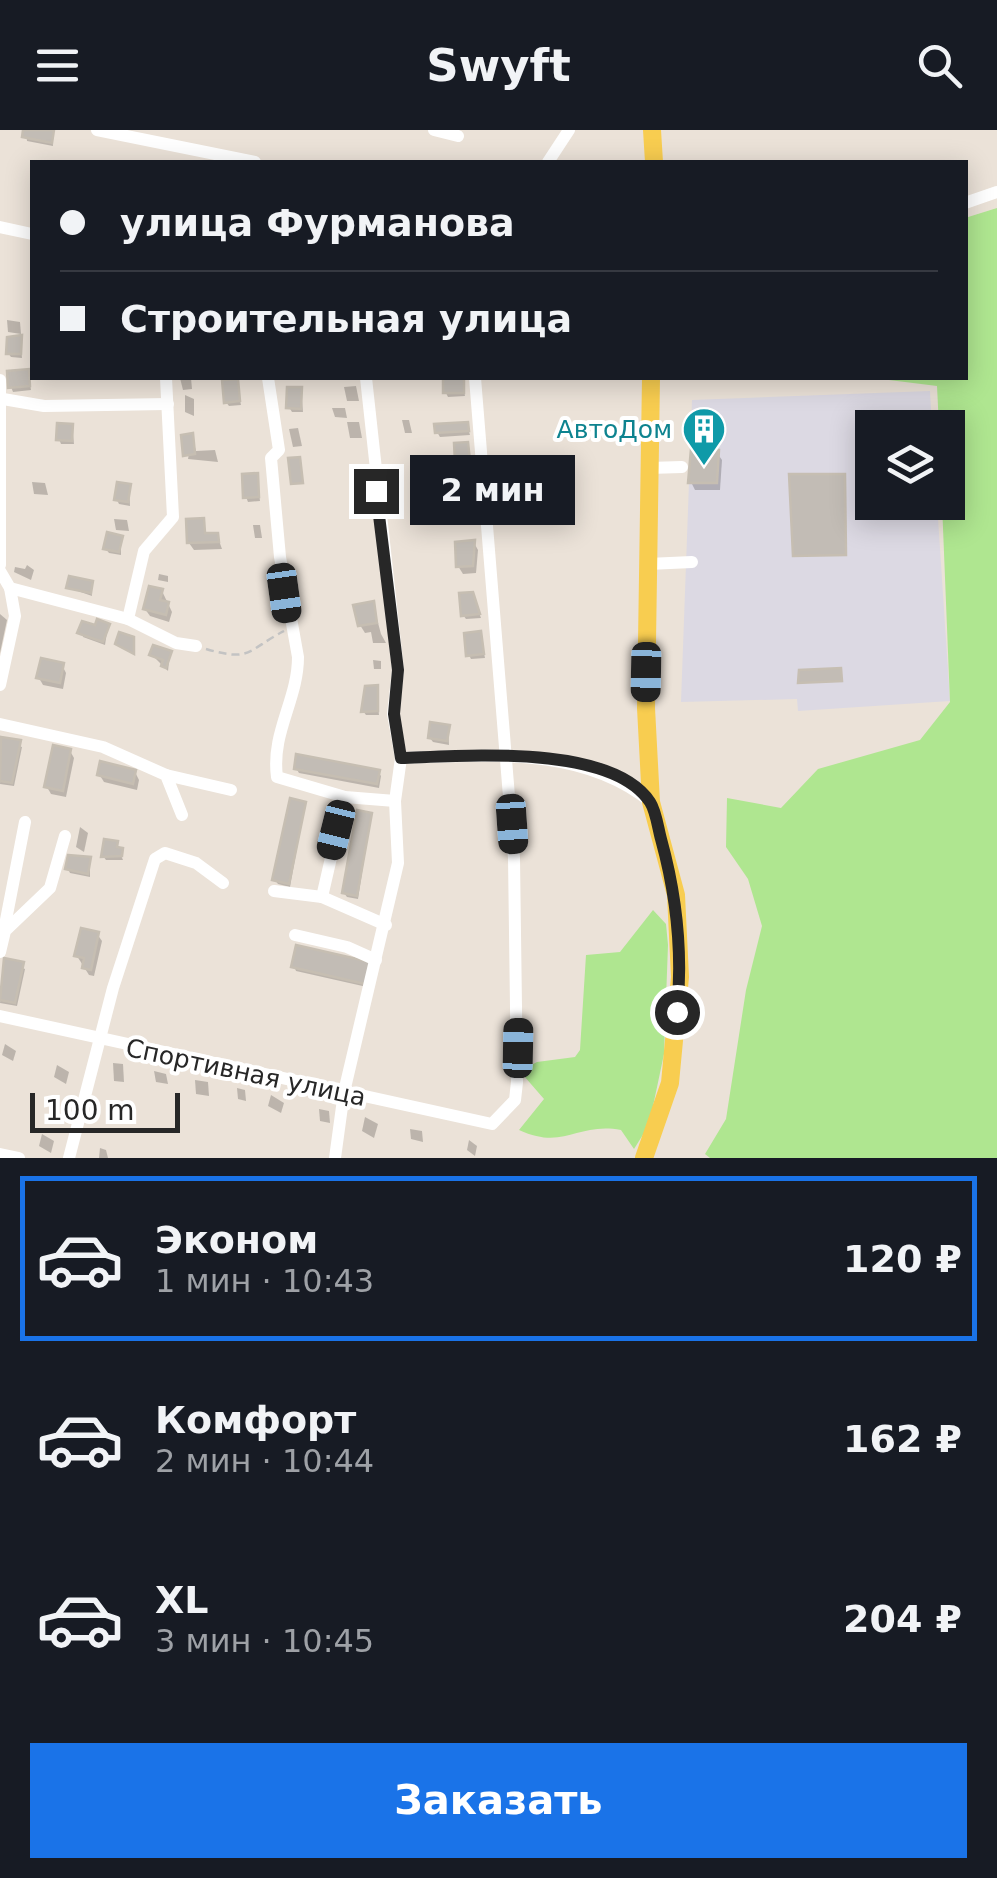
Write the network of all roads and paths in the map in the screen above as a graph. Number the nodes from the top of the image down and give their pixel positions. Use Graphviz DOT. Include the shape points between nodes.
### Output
graph roads {
  1 [pos="97,130"];
  2 [pos="434,130"];
  3 [pos="569,130"];
  4 [pos="652,130"];
  5 [pos="458,136"];
  6 [pos="245,160"];
  7 [pos="549,160"];
  8 [pos="654,160"];
  9 [pos="997,192"];
  10 [pos="968,202"];
  11 [pos="0,227"];
  12 [pos="30,234"];
  13 [pos="0,380"];
  14 [pos="166,380"];
  15 [pos="268,380"];
  16 [pos="366,380"];
  17 [pos="476,380"];
  18 [pos="651,380"];
  19 [pos="2,399"];
  20 [pos="168,404"];
  21 [pos="650,468"];
  22 [pos="682,468"];
  23 [pos="692,562"];
  24 [pos="648,564"];
  25 [pos="0,568"];
  26 [pos="10,588"];
  27 [pos="128,620"];
  28 [pos="290,628"];
  29 [pos="196,646"];
  30 [pos="0,685"];
  31 [pos="0,724"];
  32 [pos="507,755"];
  33 [pos="401,758"];
  34 [pos="166,775"];
  35 [pos="231,790"];
  36 [pos="345,796"];
  37 [pos="395,801"];
  38 [pos="651,802"];
  39 [pos="182,815"];
  40 [pos="24,822"];
  41 [pos="65,836"];
  42 [pos="223,883"];
  43 [pos="274,891"];
  44 [pos="322,897"];
  45 [pos="386,925"];
  46 [pos="3,930"];
  47 [pos="294,935"];
  48 [pos="0,952"];
  49 [pos="376,960"];
  50 [pos="0,1016"];
  51 [pos="98,1041"];
  52 [pos="344,1092"];
  53 [pos="0,1154"];
  54 [pos="19,1158"];
  55 [pos="70,1158"];
  56 [pos="335,1158"];
  57 [pos="644,1158"];
  1 -- 6 [label="street"];
  2 -- 5 [label="street"];
  3 -- 7 [label="street"];
  4 -- 8 [label="main road"];
  9 -- 10 [label="street"];
  11 -- 12 [label="street"];
  13 -- 19 [label="street"];
  14 -- 20 [label="street"];
  15 -- 28 [label="street" via="279,450 271,458 273,496"];
  16 -- 33 [label="street" via="398,670 394,714"];
  17 -- 32 [label="street"];
  18 -- 21 [label="main road"];
  19 -- 20 [label="street" via="44,406"];
  19 -- 25 [label="street"];
  20 -- 27 [label="street" via="173,517 144,551"];
  21 -- 22 [label="street"];
  21 -- 24 [label="main road"];
  23 -- 24 [label="street"];
  24 -- 38 [label="main road"];
  25 -- 26 [label="street"];
  26 -- 27 [label="street"];
  26 -- 30 [label="street" via="15,616"];
  27 -- 29 [label="street"];
  28 -- 29 [label="path" via="247,656"];
  28 -- 36 [label="street" via="298,680 274,751 277,777"];
  31 -- 34 [label="street" via="103,747"];
  32 -- 33 [label="street"];
  32 -- 38 [label="street" via="590,767 622,779"];
  32 -- 52 [label="street, Спортивная улица" via="519,980 515,1100 492,1124"];
  33 -- 37 [label="street"];
  34 -- 35 [label="street"];
  34 -- 39 [label="street"];
  36 -- 37 [label="street"];
  36 -- 44 [label="street"];
  37 -- 45 [label="street" via="398,864"];
  38 -- 57 [label="main road" via="676,895 680,977 670,1084"];
  40 -- 46 [label="street"];
  41 -- 46 [label="street" via="50,888"];
  42 -- 51 [label="street" via="196,863 165,853 155,860"];
  43 -- 44 [label="street"];
  44 -- 45 [label="street"];
  45 -- 49 [label="street"];
  46 -- 48 [label="street"];
  47 -- 49 [label="street"];
  49 -- 52 [label="street"];
  50 -- 51 [label="street, Спортивная улица"];
  51 -- 52 [label="street, Спортивная улица"];
  51 -- 55 [label="street"];
  52 -- 56 [label="street"];
  53 -- 54 [label="street"];
}
